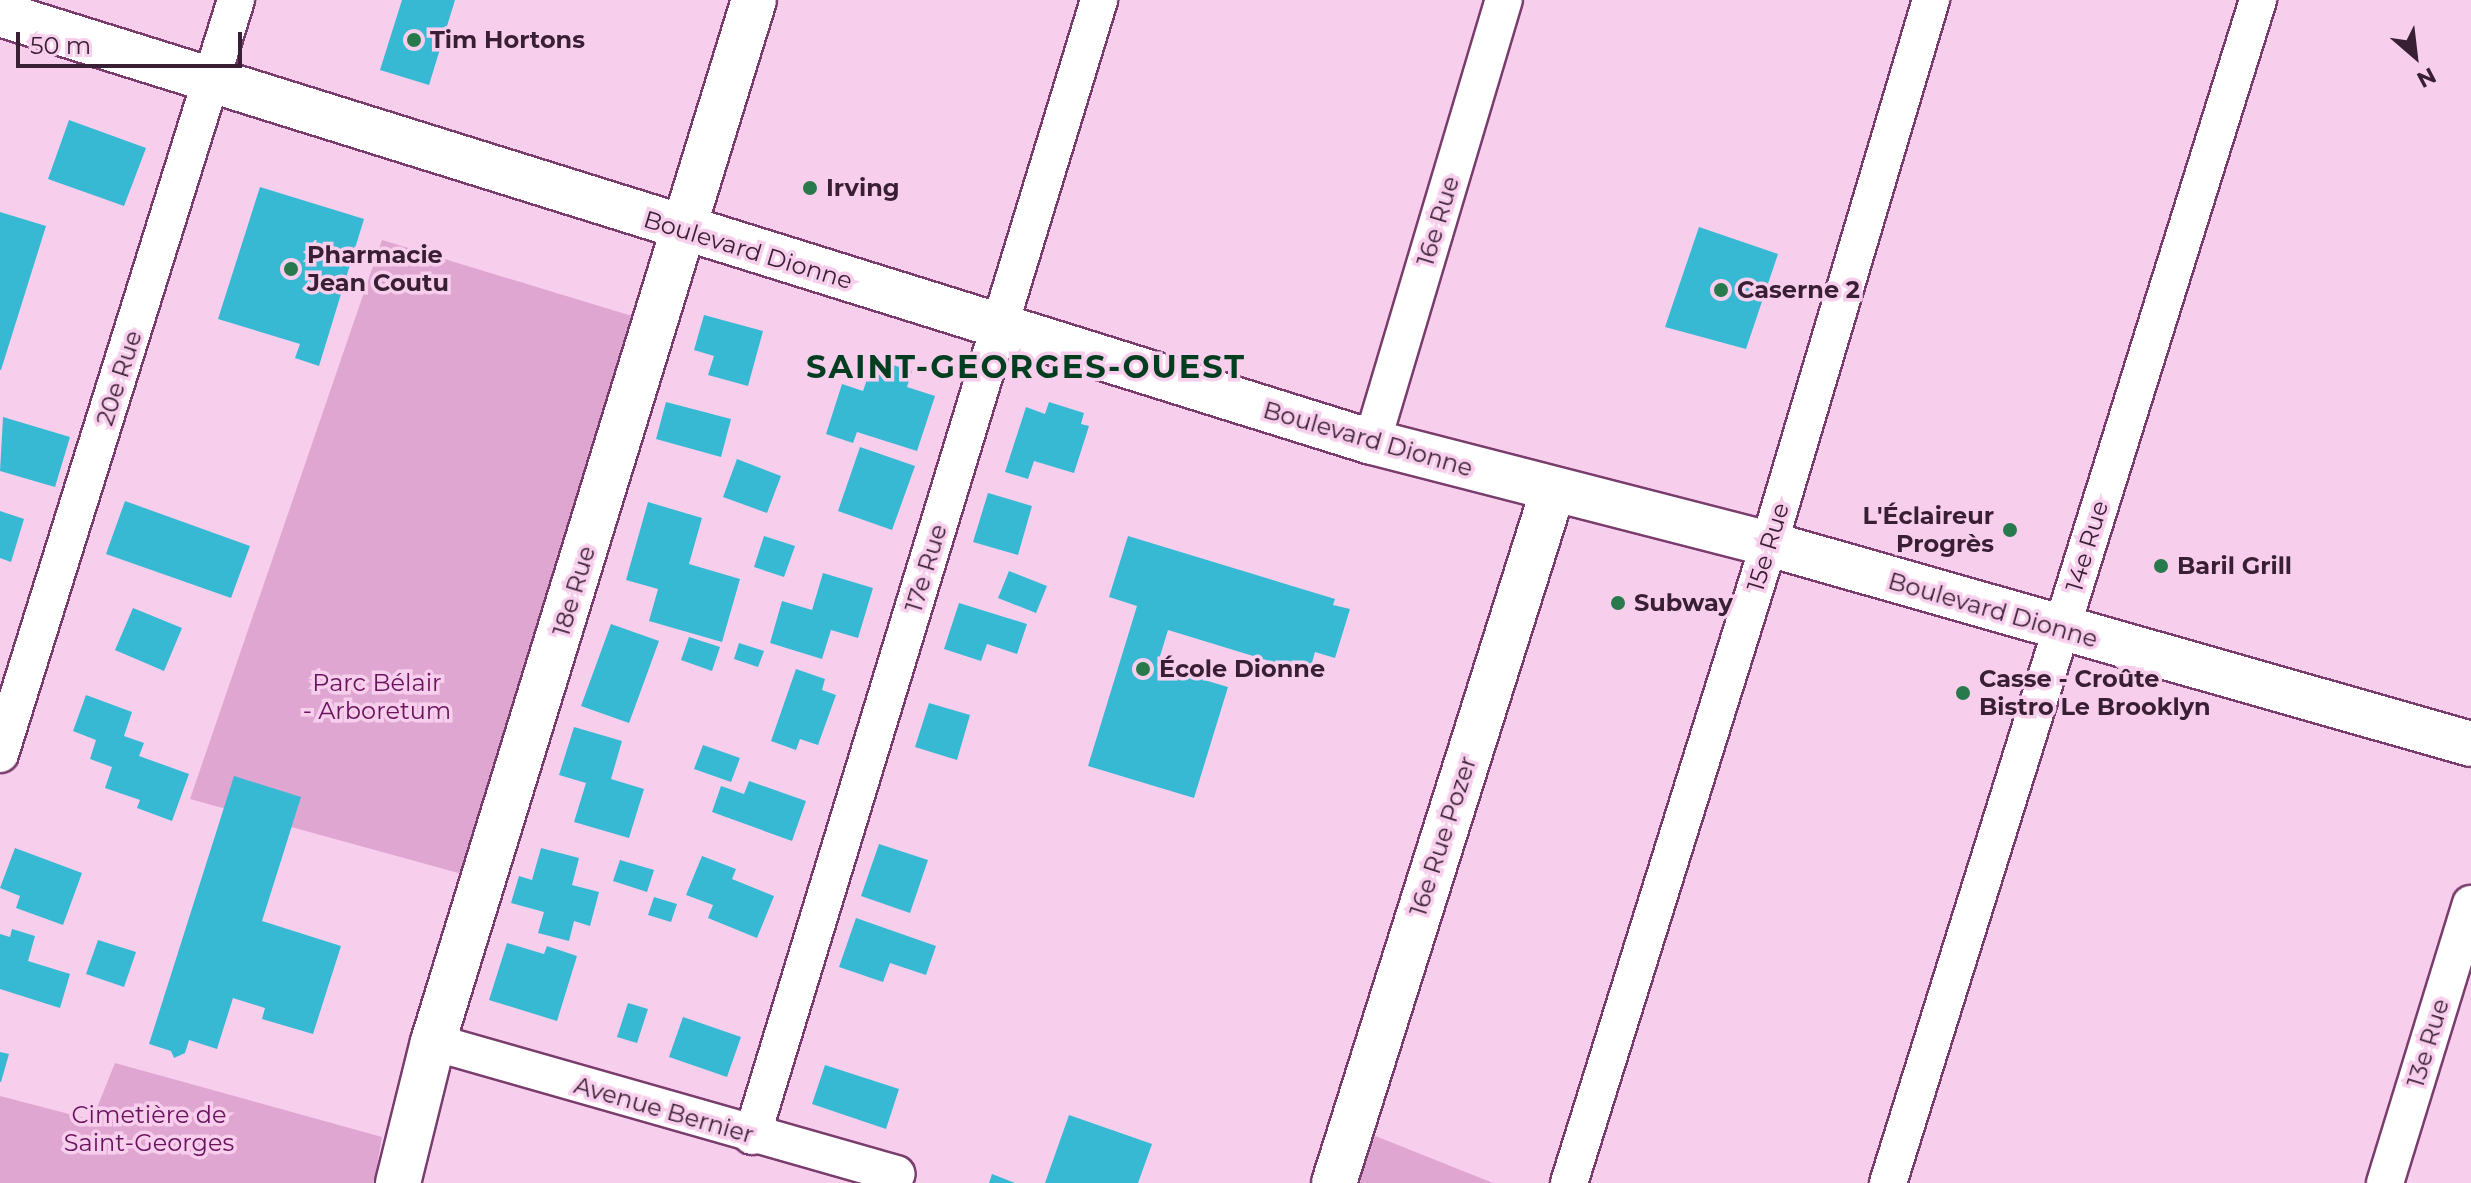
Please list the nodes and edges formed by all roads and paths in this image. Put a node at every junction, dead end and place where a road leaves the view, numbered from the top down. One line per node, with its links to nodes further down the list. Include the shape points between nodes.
1 (236, 0): 8 (street, 20e Rue)
2 (754, 0): 9 (main road, 18e Rue)
3 (1099, 0): 10 (street, 17e Rue)
4 (1504, 0): 11 (street, 16e Rue)
5 (1931, 0): 13 (street, 15e Rue)
6 (2258, 0): 14 (street, 14e Rue)
7 (2, 12): 8 (main road, Boulevard Dionne)
8 (214, 78): 9 (main road, Boulevard Dionne); 16 (street, 20e Rue)
9 (686, 231): 10 (main road, Boulevard Dionne); 18 (main road, 18e Rue)
10 (999, 328): 11 (main road, Boulevard Dionne); 19 (street, 17e Rue)
11 (1372, 442): 12 (main road, Boulevard Dionne)
12 (1553, 490): 13 (main road, Boulevard Dionne); 22 (main road, 16e Rue Pozer)
13 (1769, 544): 14 (main road, Boulevard Dionne); 23 (street, 15e Rue)
14 (2060, 630): 15 (main road, Boulevard Dionne); 24 (street, 14e Rue)
15 (2471, 744)
16 (0, 754)
17 (2471, 904): 25 (street, 13e Rue)
18 (433, 1042): 19 (street, Avenue Bernier); 21 (main road, 18e Rue)
19 (752, 1136): 20 (street, Avenue Bernier)
20 (897, 1174)
21 (398, 1183)
22 (1334, 1183)
23 (1569, 1183)
24 (1888, 1183)
25 (2385, 1183)

